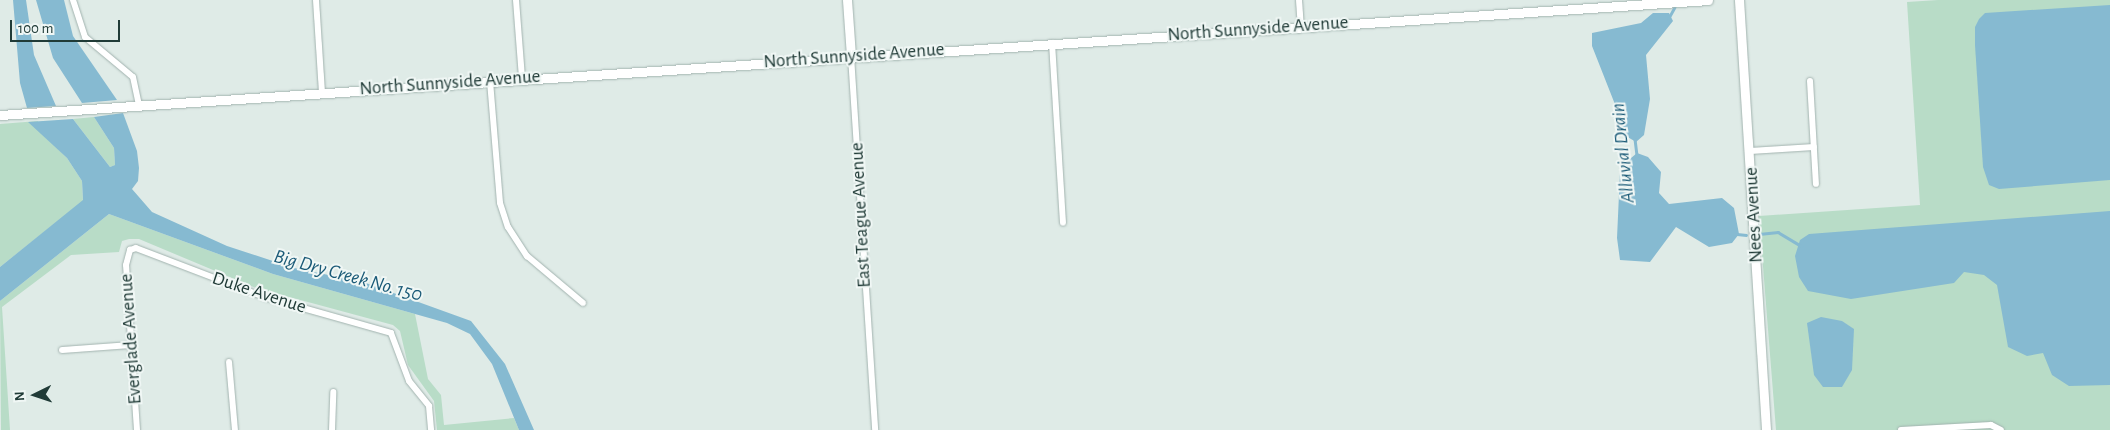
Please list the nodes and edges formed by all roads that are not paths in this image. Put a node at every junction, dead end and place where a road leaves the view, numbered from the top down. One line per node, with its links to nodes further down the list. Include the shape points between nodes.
1 (73, 0): 15 (street, via 85,37 133,77)
2 (316, 0): 14 (street)
3 (516, 0): 11 (street)
4 (847, 0): 10 (main road, East Teague Avenue)
5 (1299, 0): 8 (street)
6 (1708, 0): 8 (main road, North Sunnyside Avenue)
7 (1739, 0): 18 (main road, Nees Avenue)
8 (1301, 26): 9 (main road, North Sunnyside Avenue)
9 (1052, 43): 10 (main road, North Sunnyside Avenue); 20 (street)
10 (851, 56): 11 (main road, North Sunnyside Avenue); 31 (street, East Teague Avenue)
11 (522, 78): 12 (main road, North Sunnyside Avenue)
12 (490, 81): 14 (main road, North Sunnyside Avenue); 22 (street, via 500,202 508,227 527,256)
13 (1810, 81): 17 (street)
14 (322, 92): 15 (main road, North Sunnyside Avenue)
15 (138, 105): 16 (main road, North Sunnyside Avenue)
16 (0, 115)
17 (1814, 146): 18 (street); 19 (street)
18 (1750, 151): 32 (main road, Nees Avenue)
19 (1816, 184)
20 (1063, 223)
21 (130, 250): 23 (street, Everglade Avenue, via 126,264); 30 (street, Duke Avenue, via 143,249 264,297 391,332 409,381 429,406)
22 (583, 303)
23 (131, 345): 24 (street); 27 (street, Everglade Avenue)
24 (62, 350)
25 (230, 362): 28 (street)
26 (334, 392): 29 (street)
27 (137, 430)
28 (235, 430)
29 (332, 430)
30 (431, 430)
31 (875, 430)
32 (1766, 430)
33 (1901, 430): 34 (street, via 1991,425)
34 (2001, 430)

